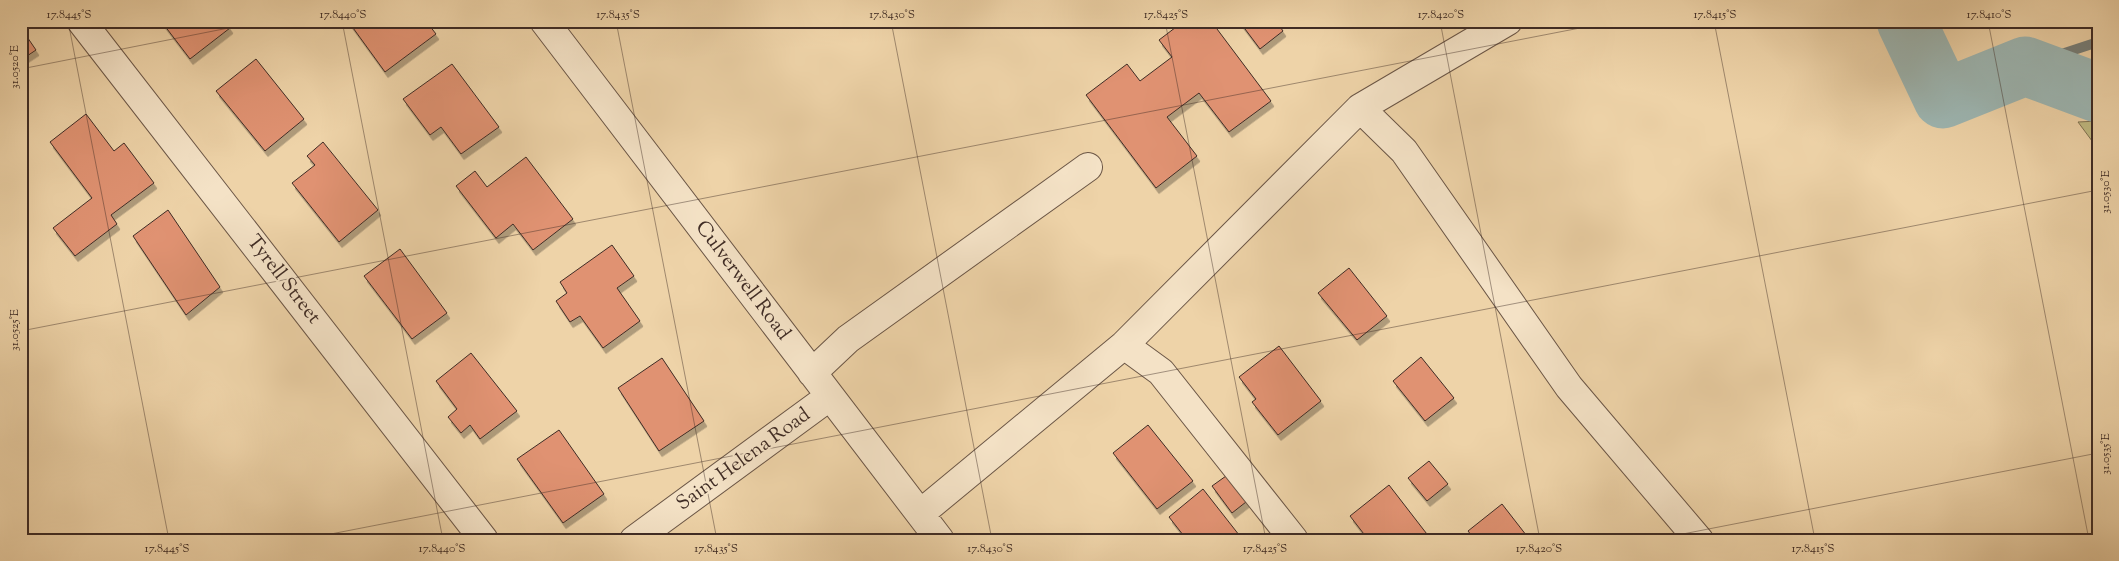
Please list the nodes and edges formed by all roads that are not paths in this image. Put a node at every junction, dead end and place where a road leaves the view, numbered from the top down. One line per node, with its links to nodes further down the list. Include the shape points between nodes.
1 (81, 21): 10 (street, Tyrell Street)
2 (544, 21): 7 (street, Culverwell Road)
3 (1508, 21): 4 (street)
4 (1360, 108): 6 (street); 14 (street, via 1404,151 1569,387)
5 (1088, 167): 7 (street, via 848,339)
6 (1124, 345): 9 (street); 13 (street, via 1161,372)
7 (812, 373): 8 (street, Culverwell Road)
8 (830, 397): 9 (street, Culverwell Road); 11 (street, Saint Helena Road)
9 (921, 513): 12 (street, Culverwell Road)
10 (484, 540)
11 (634, 540)
12 (940, 540)
13 (1294, 540)
14 (1699, 540)

